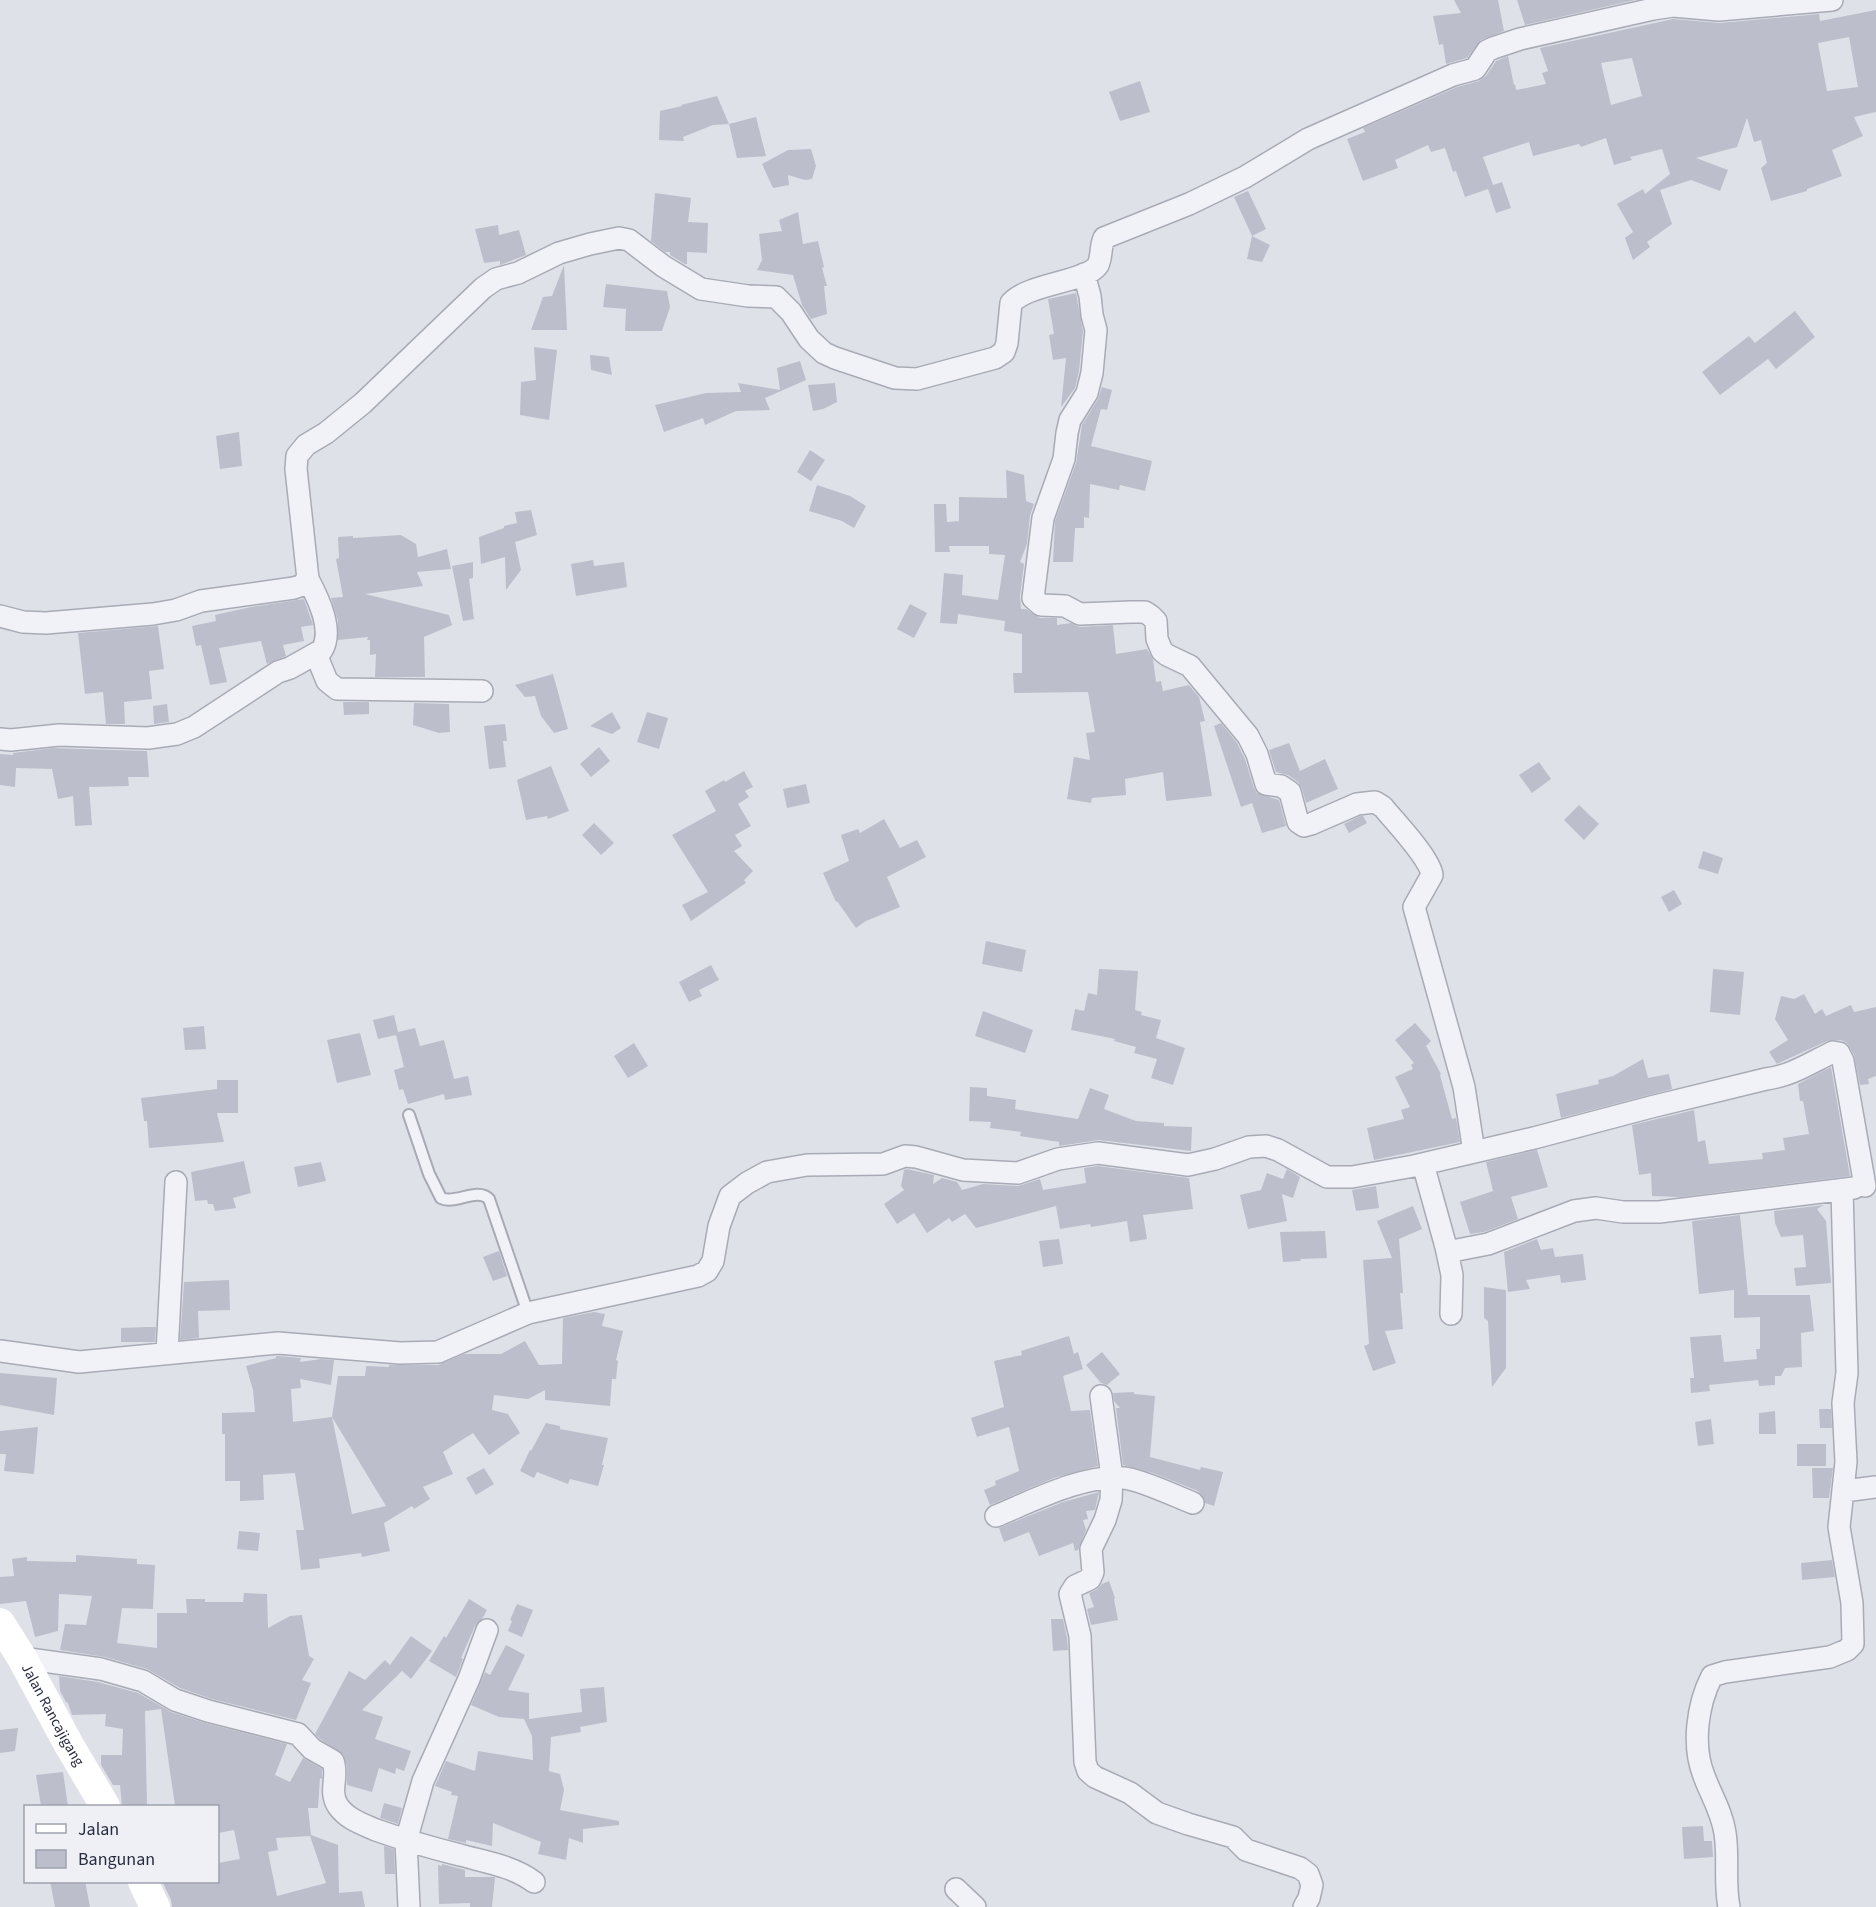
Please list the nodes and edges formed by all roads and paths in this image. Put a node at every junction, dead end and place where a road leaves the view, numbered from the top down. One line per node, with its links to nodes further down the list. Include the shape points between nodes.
1 (1832, 0): 2 (street, via 1719,10 1673,6 1493,48 1475,69 1308,139 1245,177 1104,238 1098,265)
2 (1084, 274): 3 (street, via 1042,286 1015,299 1011,303 1004,352 995,358 910,380 824,353 776,297 701,289 629,240 590,243 559,253 483,288 391,378 297,456); 9 (street, via 1096,330 1092,373 1087,393 1071,420 1065,459 1042,518 1034,598 1041,605 1065,606 1080,614 1145,612 1156,621 1162,651 1190,666 1248,736 1266,784 1290,792 1298,822 1304,826 1357,804 1375,802 1425,858 1432,875 1414,907 1464,1087)
3 (308, 579): 4 (street, via 294,588 201,601 153,614 46,623); 5 (street, via 319,600 326,632 325,646)
4 (0, 616)
5 (316, 654): 6 (street, via 327,681 336,688); 7 (street, via 278,672 177,734 148,738 59,735)
6 (482, 691)
7 (0, 739)
8 (409, 1115): 15 (lane, via 441,1198 481,1194 489,1199)
9 (1474, 1152): 10 (street); 12 (street, via 1781,1077 1833,1052 1839,1053 1843,1061)
10 (1423, 1164): 14 (street); 15 (street, via 1352,1177 1328,1177 1266,1146 1249,1147 1188,1165 1098,1153 1058,1159 1018,1173 963,1170 905,1156 883,1164 807,1165 767,1172 730,1196 719,1226 713,1261 698,1276)
11 (176, 1182): 18 (street)
12 (1871, 1186): 13 (street)
13 (1842, 1190): 14 (street, via 1659,1212 1596,1208 1574,1211 1488,1244); 22 (street, via 1847,1373 1843,1403)
14 (1447, 1252): 16 (street, via 1452,1275)
15 (528, 1312): 18 (street, via 438,1352 278,1344)
16 (1451, 1314)
17 (0, 1351): 18 (street, via 79,1362)
18 (167, 1353)
19 (1101, 1396): 20 (street)
20 (1112, 1477): 23 (street, via 1127,1478); 24 (street, via 1072,1486); 36 (street, via 1111,1500 1091,1549 1093,1572 1070,1594 1080,1636 1088,1771 1130,1793 1156,1813 1233,1837 1246,1850 1300,1868 1308,1874 1312,1885)
21 (1876, 1487): 22 (street)
22 (1844, 1491): 37 (street, via 1839,1527 1852,1603 1853,1644 1830,1657 1712,1676 1702,1699 1698,1755 1725,1833)
23 (1193, 1503)
24 (996, 1516)
25 (2, 1628): 27 (main road, Jalan Rancajigang)
26 (487, 1630): 29 (street, via 423,1781)
27 (22, 1658): 28 (main road, Jalan Rancajigang); 29 (street, via 111,1672 143,1681 175,1700 208,1712 298,1734 312,1749 333,1761 333,1794 338,1806 354,1821)
28 (104, 1805)
29 (406, 1841): 30 (street, via 502,1866); 34 (street)
30 (534, 1882)
31 (144, 1883): 33 (main road)
32 (956, 1889): 35 (street)
33 (155, 1907)
34 (409, 1907)
35 (975, 1907)
36 (1304, 1907)
37 (1730, 1907)

